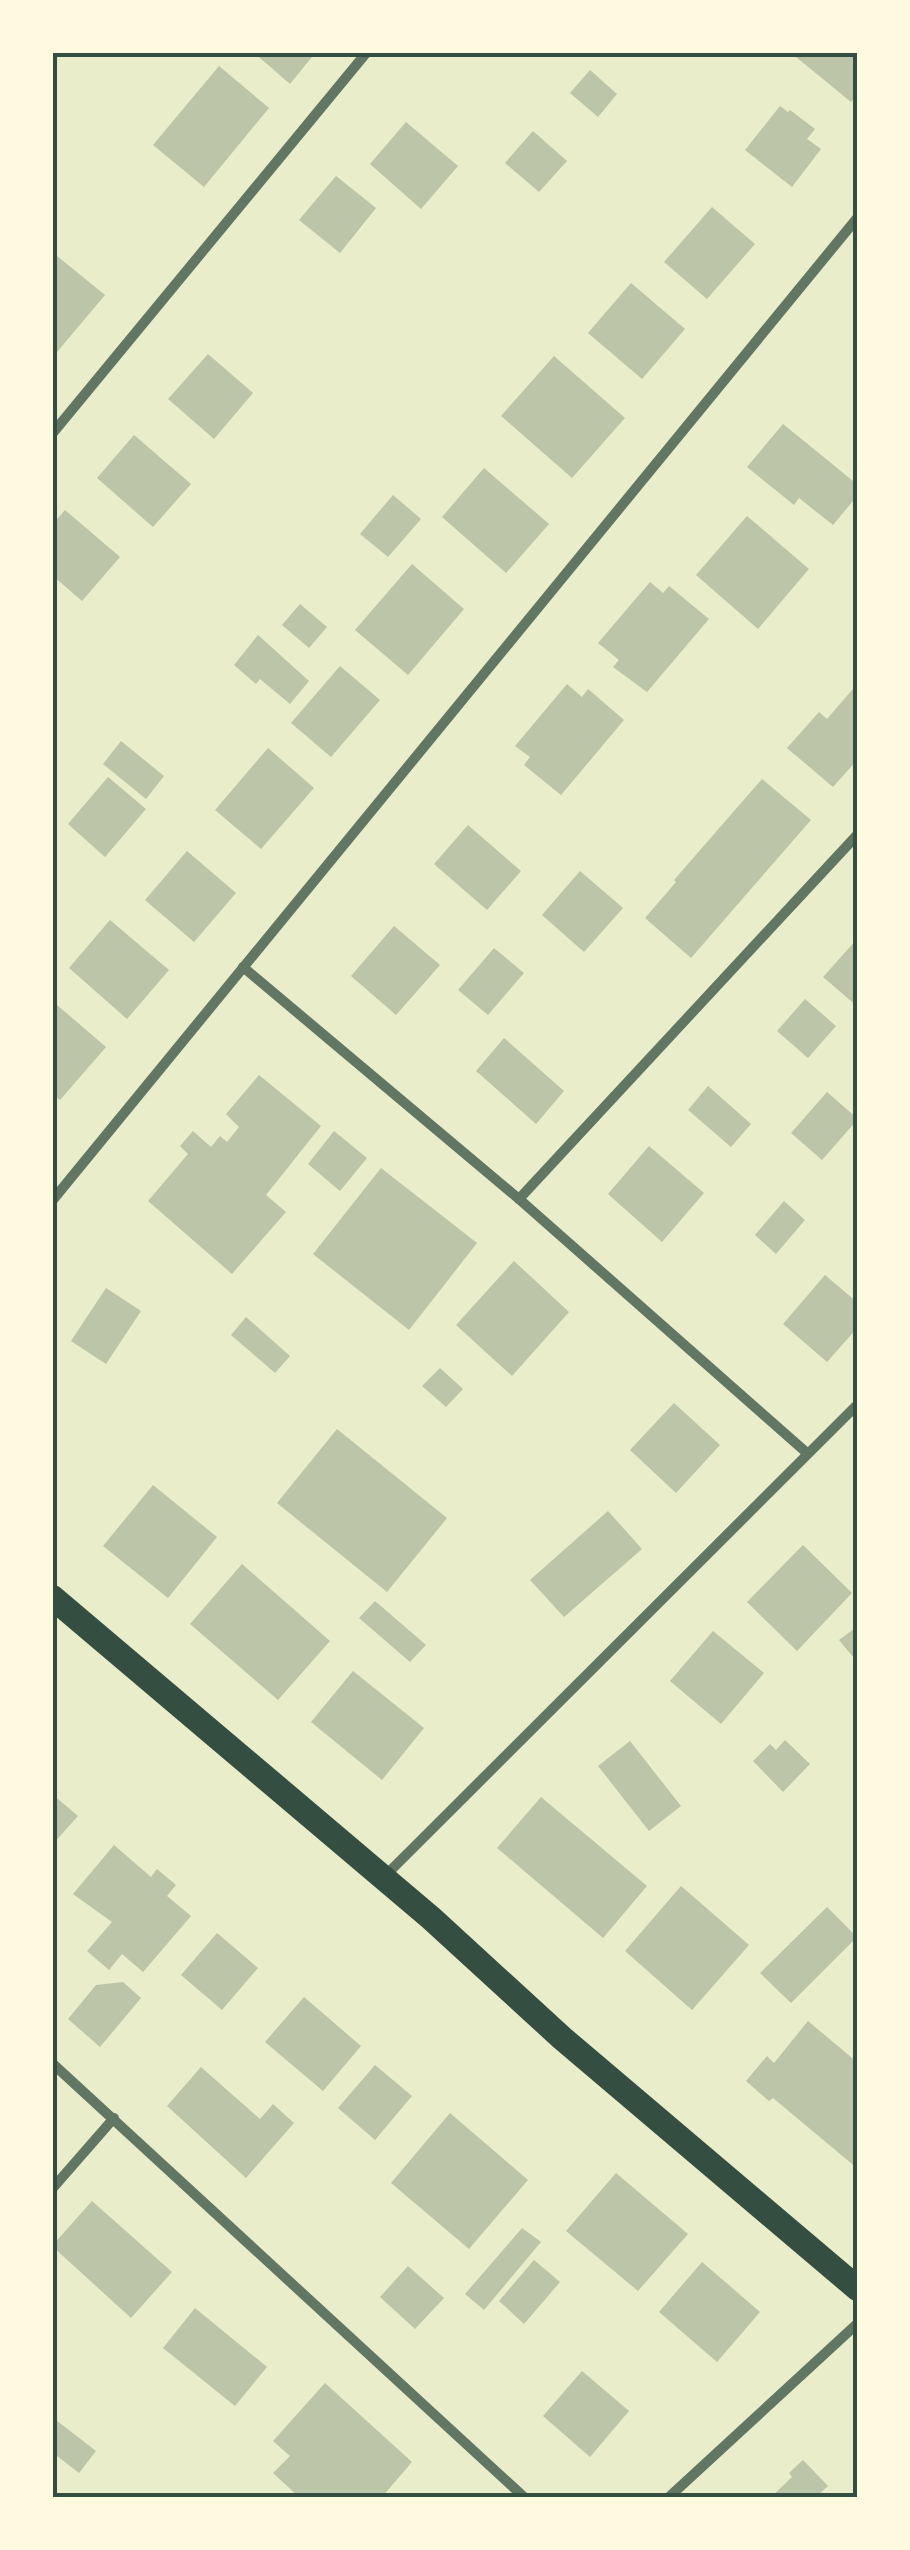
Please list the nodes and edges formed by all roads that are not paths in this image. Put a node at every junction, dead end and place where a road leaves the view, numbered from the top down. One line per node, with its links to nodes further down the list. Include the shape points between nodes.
1 (366, 52): 3 (street)
2 (858, 217): 5 (street)
3 (52, 434)
4 (858, 834): 8 (street)
5 (243, 967): 7 (street); 8 (street)
6 (52, 1178): 7 (street)
7 (63, 1187): 9 (street)
8 (519, 1199): 11 (street)
9 (52, 1200)
10 (858, 1404): 11 (street)
11 (807, 1452): 13 (street)
12 (52, 1597): 13 (main road)
13 (382, 1878): 17 (main road)
14 (52, 2063): 15 (street)
15 (114, 2118): 16 (street); 19 (street)
16 (52, 2190)
17 (858, 2288)
18 (858, 2323): 20 (street)
19 (525, 2498)
20 (668, 2498)

